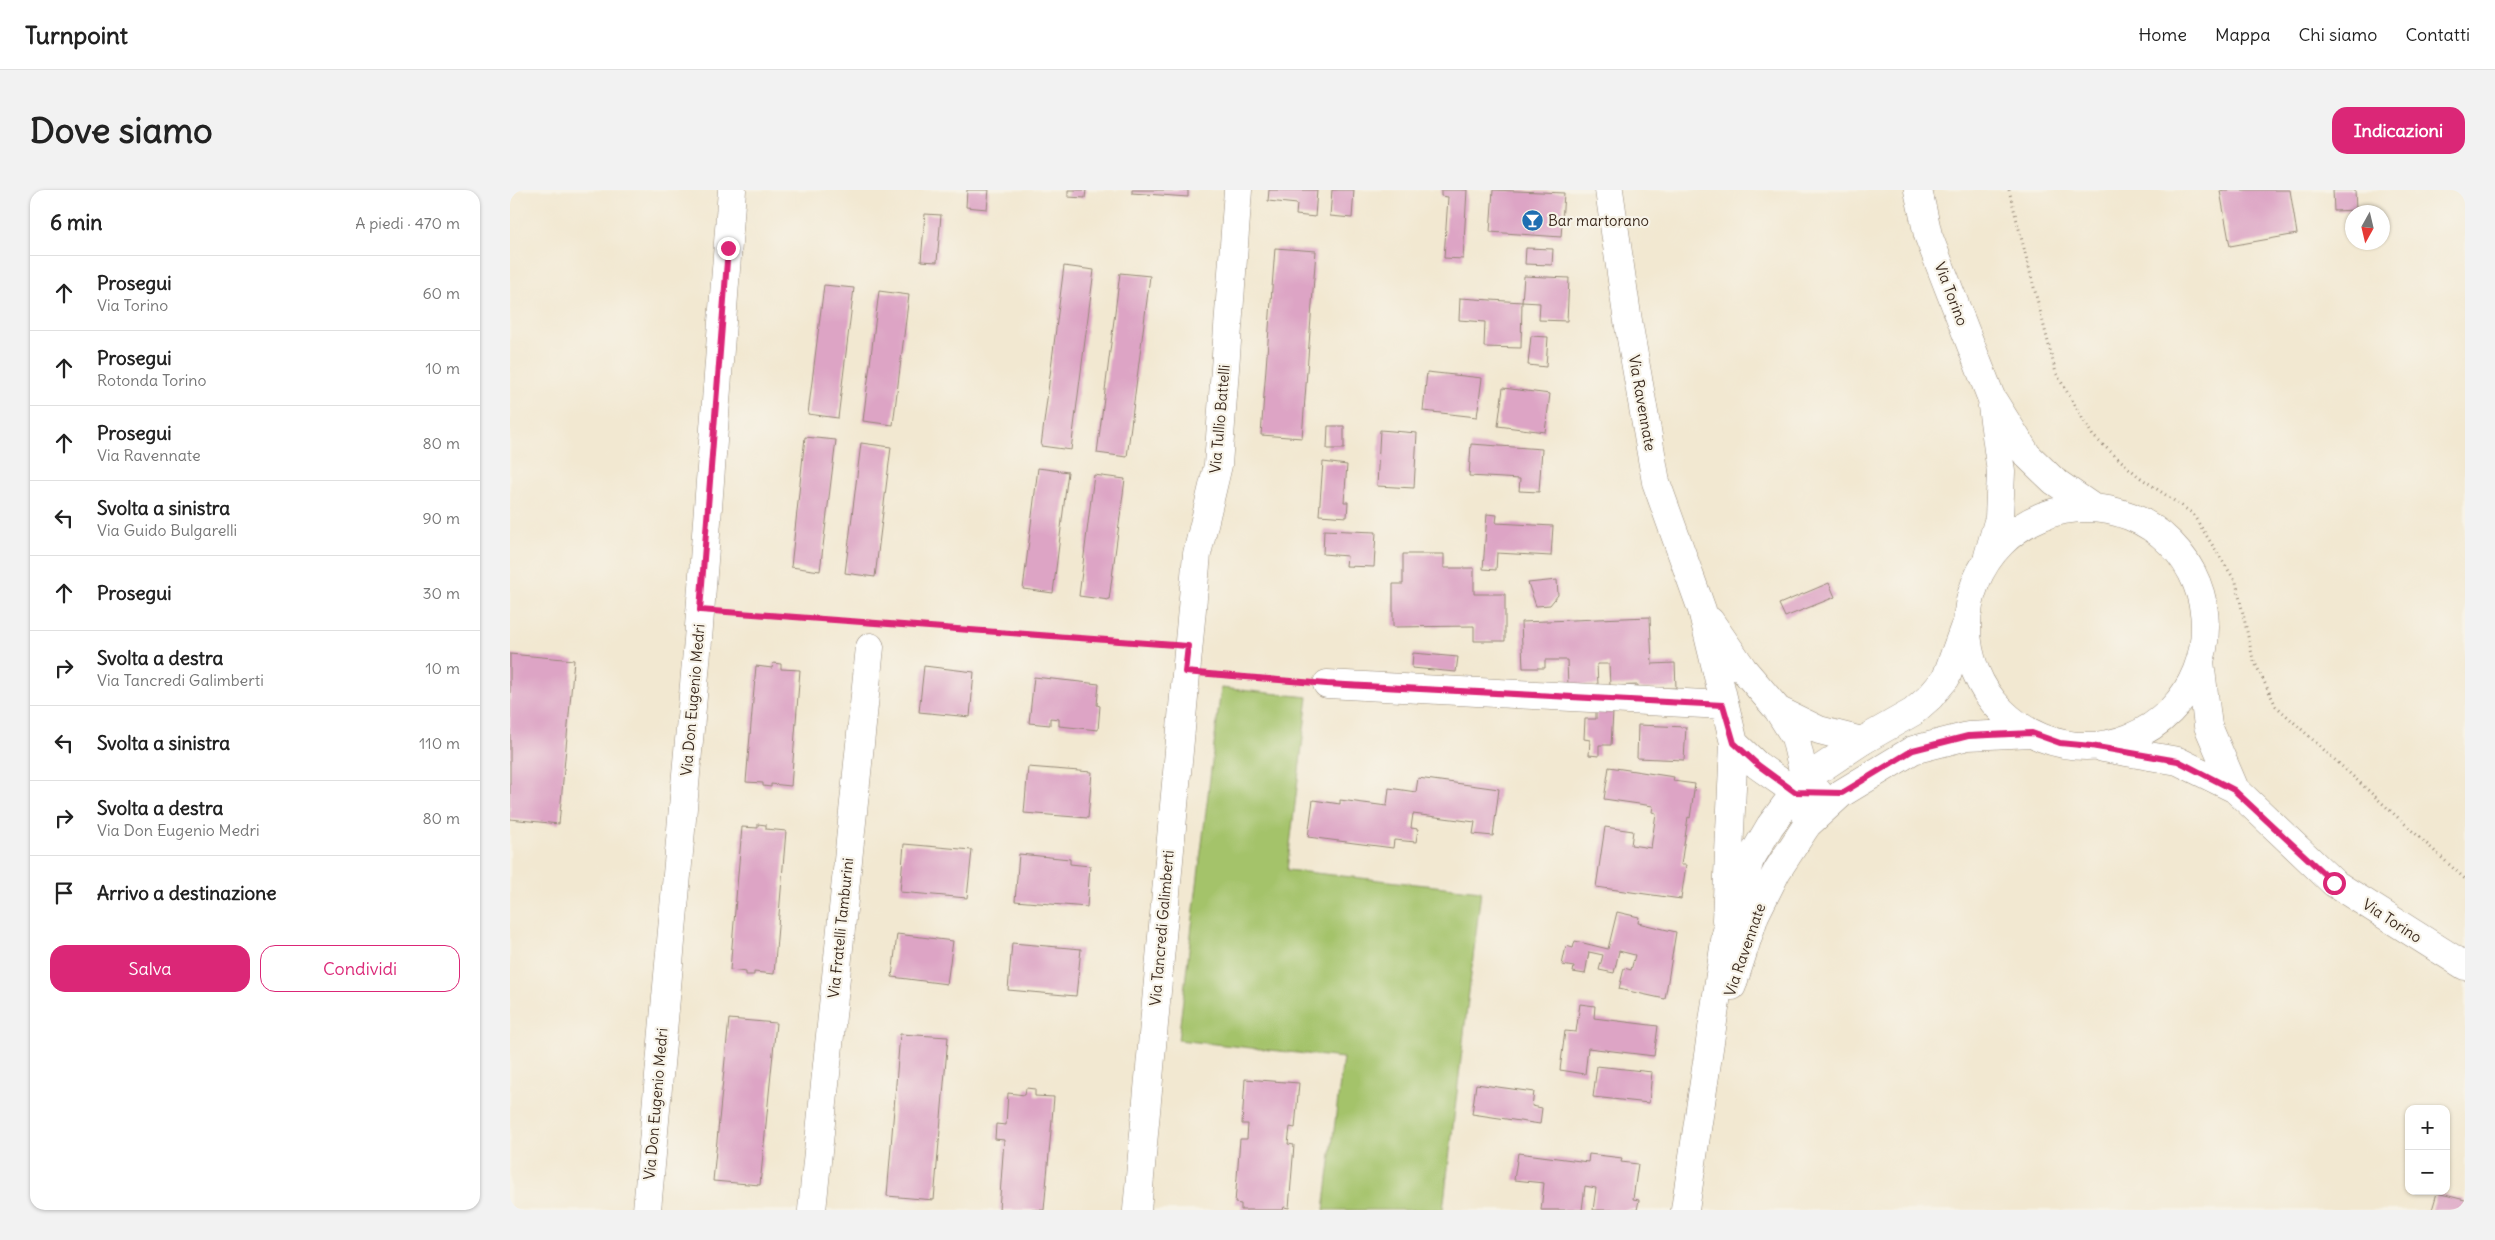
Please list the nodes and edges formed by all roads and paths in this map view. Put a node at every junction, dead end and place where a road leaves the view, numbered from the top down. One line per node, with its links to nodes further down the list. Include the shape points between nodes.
1 (732, 190): 9 (street, Via Don Eugenio Medri)
2 (1238, 190): 14 (street, Via Tullio Battelli, via 1218,465 1197,554)
3 (1609, 190): 10 (street, Via Ravennate, via 1656,482)
4 (1918, 190): 6 (street, Via Torino, via 1928,235)
5 (2009, 190): 27 (path, via 2056,372 2093,436 2138,476 2192,513 2236,582 2253,659 2276,706)
6 (1991, 397): 7 (street, Via Torino, via 2027,455 2054,481); 8 (street, Via Torino, via 2000,481 1999,518)
7 (2092, 507): 8 (street, via 2051,512 2014,531); 15 (street, via 2123,513 2151,526 2175,546 2193,572 2203,601 2206,632)
8 (1986, 561): 11 (street, via 1972,589)
9 (700, 610): 12 (path); 31 (street, Via Don Eugenio Medri)
10 (1702, 610): 17 (street, Via Ravennate); 18 (street, Via Ravennate, via 1743,669)
11 (1966, 620): 19 (street, via 1969,654 1982,686 2003,712); 20 (street, Via Ravennate, via 1946,678 1930,697 1913,712)
12 (860, 622)
13 (875, 635): 14 (path); 32 (street, Via Fratelli Tamburini)
14 (1186, 659): 16 (path); 33 (street, Via Tancredi Galimberti)
15 (2200, 662): 22 (street, via 2184,696 2159,721 2127,739); 24 (street, Via Torino, via 2208,726)
16 (1327, 684): 17 (street)
17 (1723, 705): 21 (street, Via Ravennate)
18 (1778, 710): 20 (street, Via Ravennate, via 1819,730); 23 (street, Via Ravennate, via 1795,737)
19 (2032, 733): 22 (street, via 2060,743); 25 (street, Via Ravennate, via 1968,736 1913,750)
20 (1862, 741): 23 (street, Via Ravennate)
21 (1734, 743): 23 (street, via 1758,765); 28 (street, Via Ravennate)
22 (2091, 746): 24 (street, Via Torino, via 2178,761)
23 (1802, 787): 25 (street); 26 (street, Via Ravennate); 28 (street, Via Ravennate, via 1770,826 1750,860)
24 (2234, 790): 29 (street, Via Torino, via 2334,883)
25 (1842, 793): 26 (street, Via Ravennate)
26 (1807, 825): 30 (street, Via Ravennate, via 1777,871 1755,915)
27 (2465, 879)
28 (1726, 934): 30 (street, Via Ravennate)
29 (2465, 966)
30 (1710, 1054): 34 (street, Via Ravennate)
31 (647, 1210)
32 (812, 1210)
33 (1137, 1210)
34 (1685, 1210)

